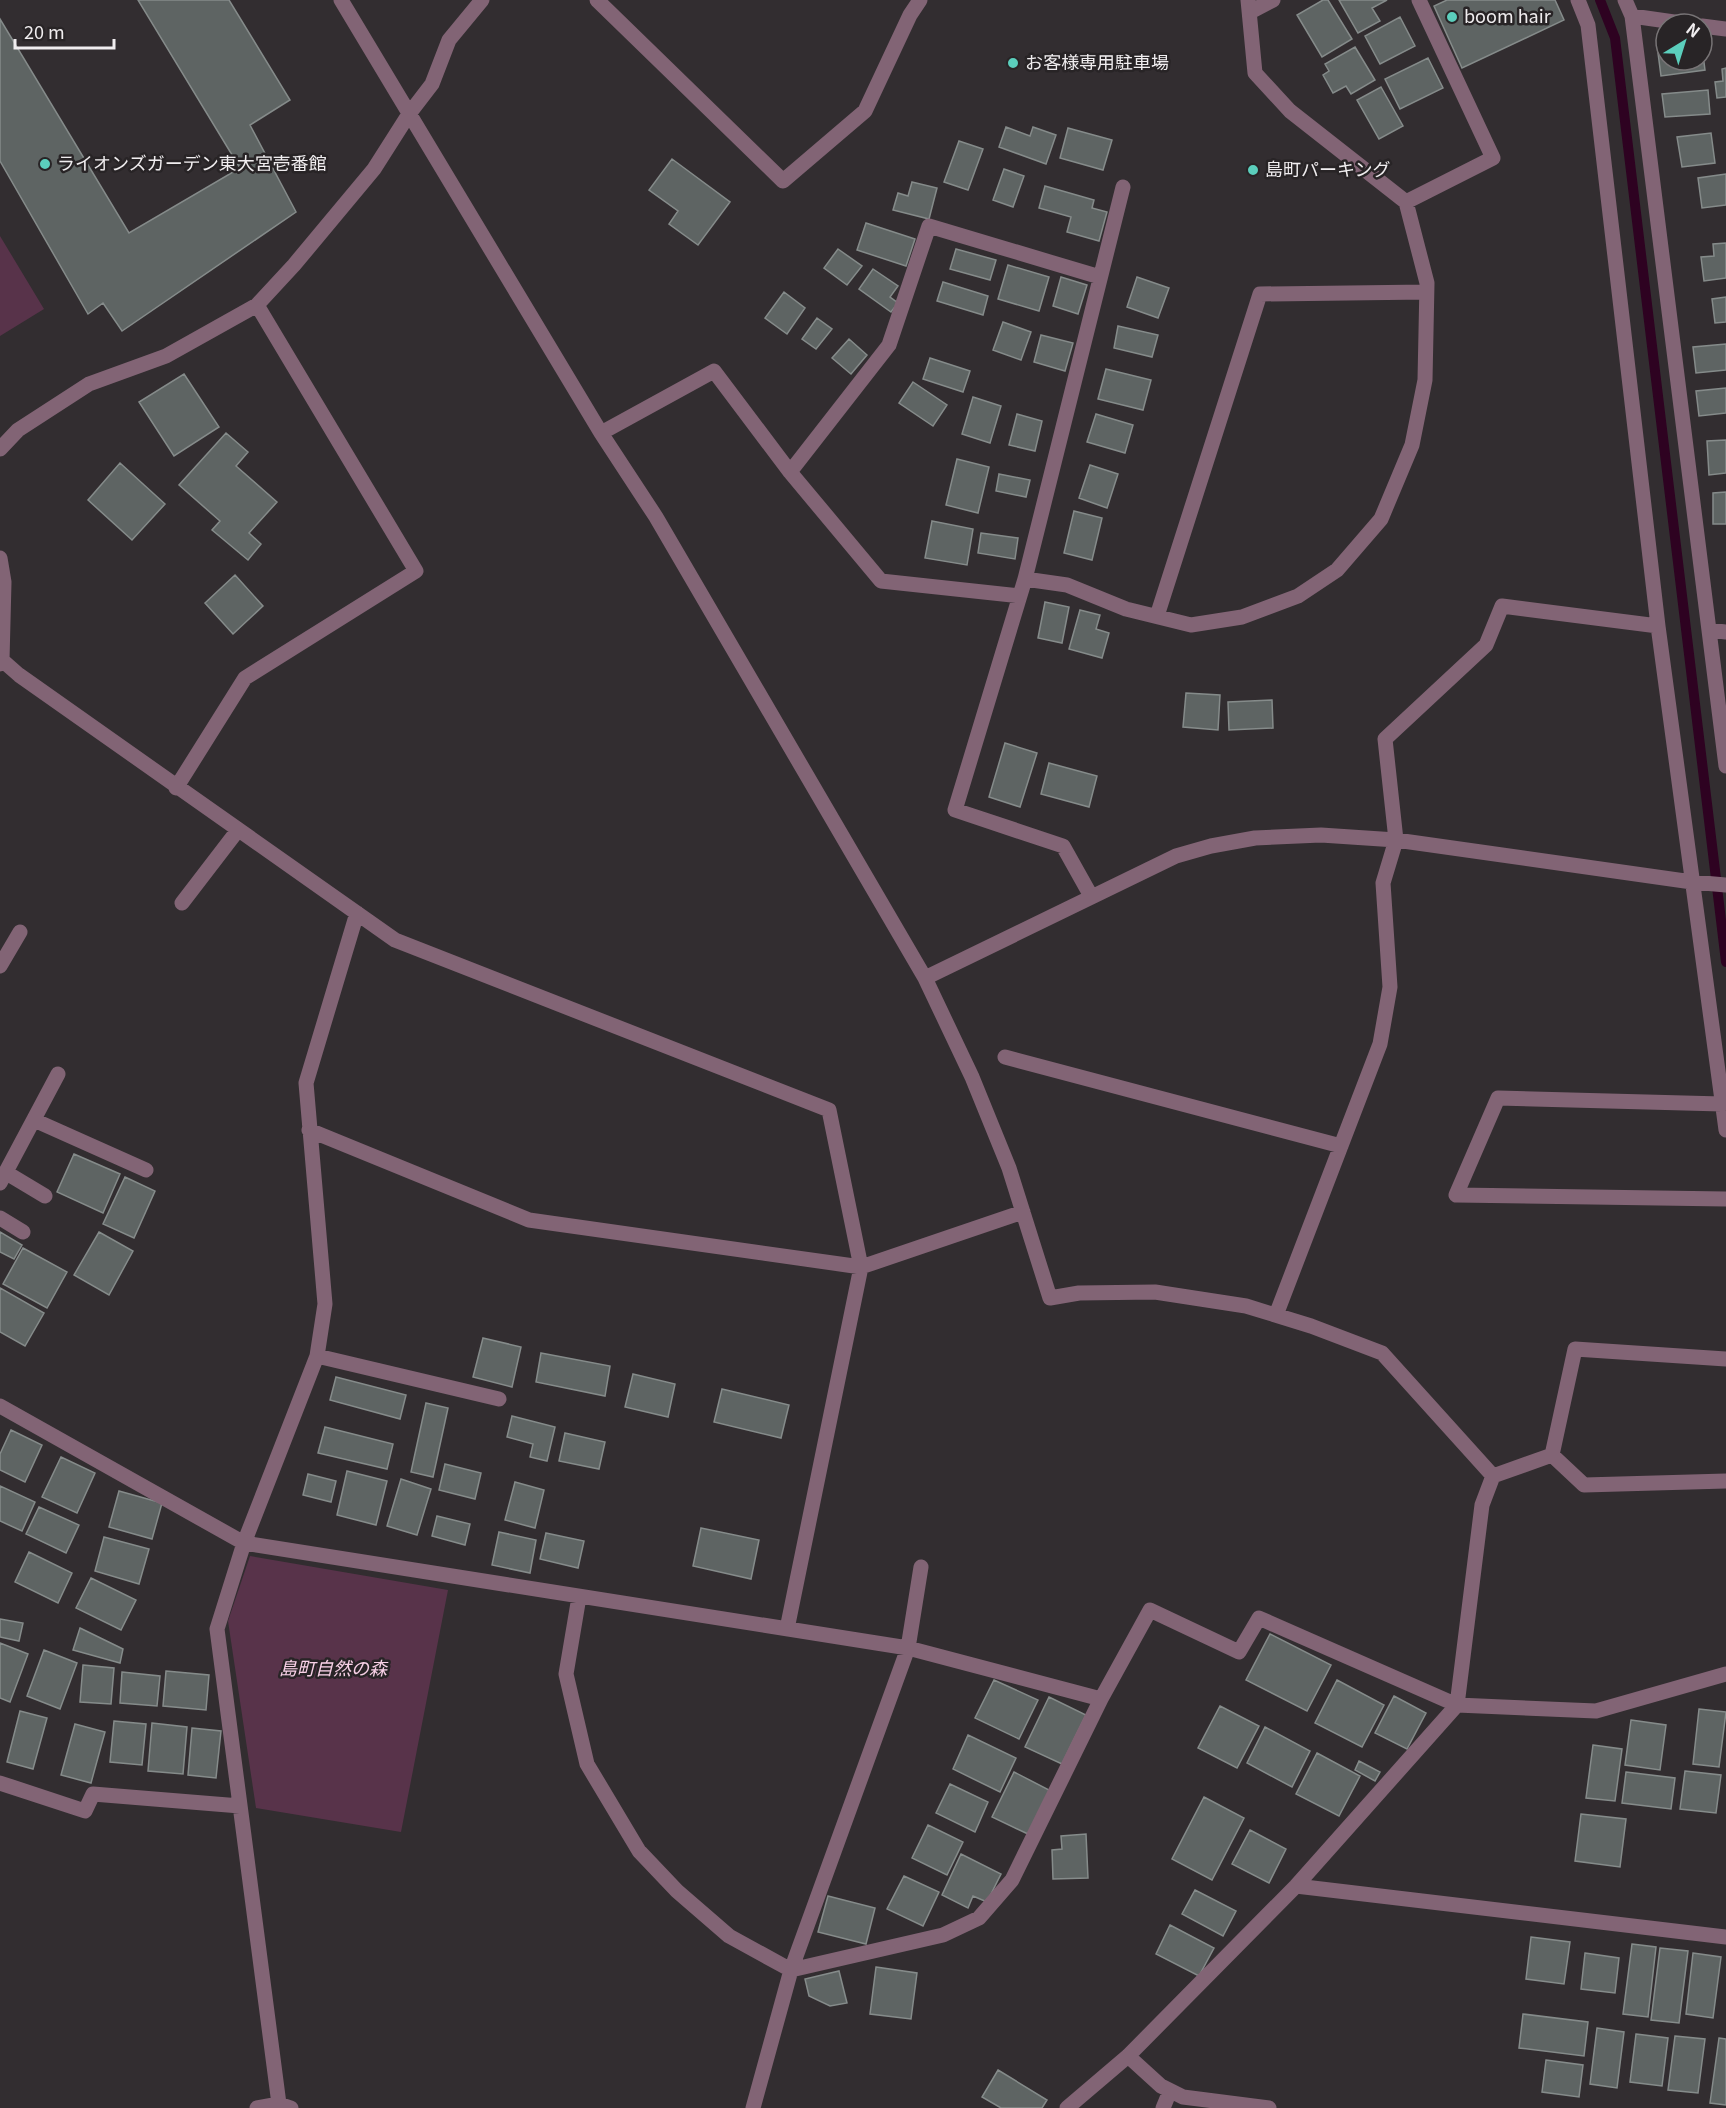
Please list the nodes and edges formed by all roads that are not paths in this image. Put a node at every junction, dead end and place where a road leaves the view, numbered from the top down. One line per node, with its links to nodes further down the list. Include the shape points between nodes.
1 (341, 0): 12 (street)
2 (482, 0): 12 (street, via 449,40 432,84)
3 (597, 0): 4 (street, via 783,181 865,111)
4 (920, 0)
5 (1273, 0): 9 (street)
6 (1419, 0): 14 (street, via 1493,158)
7 (1578, 0): 25 (street, via 1588,24)
8 (1625, 0): 10 (street)
9 (1249, 6): 14 (street, via 1255,73 1290,111)
10 (1632, 16): 11 (street); 26 (street)
11 (1654, 19)
12 (409, 114): 17 (street, via 374,169); 18 (street)
13 (1123, 187): 15 (street)
14 (1406, 202): 16 (street)
15 (1100, 277): 20 (street, via 929,226 889,345); 22 (street)
16 (1426, 292): 24 (street, via 1425,380 1412,445 1381,519 1337,570 1298,596 1242,616 1191,625); 24 (street, via 1260,294)
17 (256, 305): 19 (street, via 166,356 89,384 18,430); 30 (street, via 416,571 245,678)
18 (601, 433): 20 (street, via 714,370); 40 (street, via 662,527)
19 (0, 449)
20 (790, 472): 23 (street, via 881,581)
21 (0, 558): 28 (street, via 4,582)
22 (1025, 579): 23 (street); 24 (street, via 1066,585 1125,609)
23 (1020, 596): 35 (street, via 955,810 1063,846)
24 (1157, 616)
25 (1658, 626): 32 (street, via 1502,606 1486,645 1384,739); 33 (street)
26 (1710, 630): 27 (street); 29 (street)
27 (1726, 632)
28 (1, 662): 30 (street)
29 (1726, 766)
30 (176, 788): 31 (street)
31 (238, 830): 36 (street); 37 (street)
32 (1396, 840): 33 (street); 35 (street, via 1321,835 1255,838 1211,846 1176,856); 47 (street, via 1383,883 1390,987 1380,1044)
33 (1692, 882): 34 (street); 43 (street)
34 (1726, 885)
35 (1091, 896): 40 (street)
36 (182, 903)
37 (357, 913): 45 (street, via 306,1083); 55 (street, via 395,940 829,1110)
38 (20, 932): 39 (street)
39 (0, 966)
40 (925, 978): 52 (street, via 972,1077)
41 (1005, 1057): 47 (street)
42 (58, 1074): 44 (street)
43 (1722, 1104): 46 (street); 51 (street, via 1498,1098 1456,1195)
44 (34, 1120): 48 (street); 49 (street)
45 (309, 1130): 55 (street, via 529,1220); 57 (street, via 325,1304)
46 (1726, 1130)
47 (1341, 1146): 56 (street)
48 (146, 1170)
49 (3, 1177): 50 (street)
50 (45, 1196)
51 (1726, 1200)
52 (1023, 1212): 55 (street); 56 (street, via 1050,1298 1079,1293 1155,1292 1246,1306)
53 (0, 1218): 54 (street)
54 (23, 1232)
55 (861, 1267): 67 (street)
56 (1276, 1315): 62 (street, via 1382,1353)
57 (317, 1356): 59 (street); 64 (street)
58 (1726, 1359): 61 (street, via 1575,1349)
59 (499, 1399)
60 (0, 1406): 64 (street)
61 (1552, 1455): 62 (street); 63 (street, via 1584,1485)
62 (1493, 1476): 71 (street, via 1482,1505)
63 (1726, 1480)
64 (244, 1543): 66 (street); 73 (street, via 217,1629)
65 (921, 1567): 68 (street)
66 (579, 1597): 67 (street); 76 (street, via 566,1674 587,1764 639,1851 677,1891 729,1936)
67 (787, 1629): 68 (street)
68 (908, 1648): 70 (street); 76 (street)
69 (1726, 1674): 71 (street, via 1596,1711)
70 (1101, 1699): 71 (street, via 1150,1610 1239,1652 1259,1618); 76 (street, via 1012,1880 979,1918 943,1935)
71 (1457, 1705): 74 (street)
72 (0, 1784): 73 (street, via 85,1811 93,1794)
73 (240, 1806): 79 (street)
74 (1296, 1886): 75 (street); 77 (street)
75 (1726, 1937)
76 (791, 1970): 81 (street)
77 (1128, 2056): 78 (street); 82 (street)
78 (1170, 2091): 83 (street); 84 (street, via 1183,2097)
79 (285, 2106): 80 (street)
80 (257, 2108)
81 (753, 2108)
82 (1067, 2108)
83 (1163, 2108)
84 (1269, 2108)

